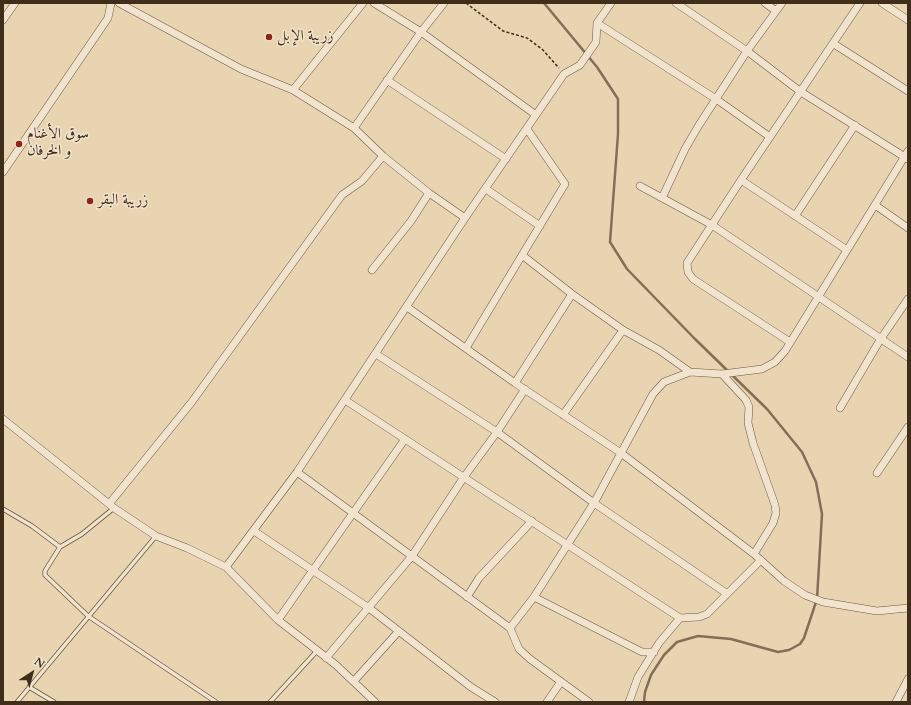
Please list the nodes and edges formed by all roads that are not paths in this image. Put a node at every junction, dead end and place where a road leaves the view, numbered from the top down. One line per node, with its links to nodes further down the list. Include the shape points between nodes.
1 (15, 3): 14 (street)
2 (112, 3): 33 (street, via 108,18)
3 (119, 3): 21 (street, via 241,68)
4 (363, 3): 21 (street)
5 (374, 3): 17 (street)
6 (444, 3): 17 (street)
7 (611, 3): 16 (street)
8 (676, 3): 19 (street)
9 (765, 3): 13 (street)
10 (782, 3): 13 (street)
11 (860, 3): 18 (street)
12 (882, 3): 15 (street)
13 (776, 11): 19 (street)
14 (3, 20)
15 (908, 20)
16 (597, 23): 24 (street); 25 (street, via 596,42 580,64 564,74)
17 (421, 32): 20 (street); 25 (street)
18 (834, 44): 22 (street); 23 (street)
19 (747, 51): 23 (street); 24 (street)
20 (387, 80): 27 (street); 32 (street)
21 (293, 90): 27 (street)
22 (908, 91)
23 (801, 92): 26 (street); 29 (street)
24 (716, 99): 29 (street); 38 (street, via 685,149)
25 (536, 115): 28 (street)
26 (855, 125): 31 (street); 40 (street)
27 (354, 128): 30 (street)
28 (527, 129): 32 (street); 43 (street, via 565,184)
29 (770, 137): 34 (street)
30 (383, 156): 37 (street); 74 (street, via 362,181 342,195 191,404)
31 (907, 156): 39 (street)
32 (506, 159): 36 (street)
33 (4, 168)
34 (741, 180): 40 (street); 42 (street)
35 (640, 186): 38 (street)
36 (486, 190): 41 (street); 43 (street)
37 (429, 193): 41 (street); 47 (street, via 411,221)
38 (662, 198): 42 (street)
39 (874, 205): 44 (street); 45 (street)
40 (795, 216): 45 (street)
41 (465, 218): 51 (street)
42 (712, 225): 49 (street); 54 (street, via 688,263 688,272 693,279)
43 (540, 226): 46 (street)
44 (908, 228)
45 (847, 250): 49 (street)
46 (522, 255): 48 (street); 55 (street)
47 (372, 270)
48 (572, 294): 52 (street); 60 (street)
49 (818, 297): 53 (street); 54 (street)
50 (908, 299): 53 (street)
51 (407, 307): 55 (street); 56 (street)
52 (624, 330): 58 (street); 64 (street)
53 (880, 340): 57 (street); 63 (street)
54 (790, 342): 59 (street, via 775,362 762,369)
55 (466, 348): 60 (street)
56 (376, 354): 62 (street); 67 (street)
57 (908, 357)
58 (690, 372): 59 (street); 69 (street, via 664,382 653,394)
59 (722, 374): 82 (street, via 746,400 749,407 748,423 753,443 775,505 773,523)
60 (515, 383): 61 (street)
61 (524, 389): 64 (street); 67 (street)
62 (345, 400): 68 (street); 70 (street)
63 (840, 408)
64 (563, 415): 69 (street)
65 (3, 419): 74 (street)
66 (908, 427): 71 (street)
67 (497, 432): 72 (street); 73 (street)
68 (405, 439): 72 (street); 76 (street)
69 (621, 453): 73 (street); 82 (street)
70 (297, 472): 76 (street); 78 (street)
71 (877, 473)
72 (464, 477): 77 (street); 83 (street)
73 (594, 503): 80 (street); 87 (street)
74 (111, 506): 79 (street); 81 (lane, via 82,534)
75 (3, 509): 81 (lane)
76 (354, 513): 83 (street); 86 (street)
77 (532, 521): 80 (street); 88 (street, via 478,578)
78 (254, 531): 85 (street); 86 (street)
79 (156, 536): 85 (street); 92 (lane)
80 (568, 545): 89 (street); 93 (street)
81 (60, 547): 92 (lane, via 45,575)
82 (754, 554): 84 (street)
83 (412, 556): 88 (street); 90 (street)
84 (761, 560): 87 (street); 91 (street, via 784,582 823,602 877,611)
85 (226, 567): 94 (street)
86 (314, 570): 90 (street); 94 (street)
87 (726, 593): 93 (street, via 707,614)
88 (467, 597): 95 (street)
89 (534, 597): 95 (street); 98 (street, via 642,652)
90 (369, 608): 96 (street); 99 (street)
91 (908, 608)
92 (88, 616): 103 (lane); 106 (lane)
93 (680, 618): 98 (street)
94 (278, 620): 97 (street)
95 (510, 628): 102 (street, via 520,649)
96 (398, 632): 101 (street); 109 (street)
97 (316, 652): 99 (street); 107 (lane)
98 (654, 652): 112 (street, via 638,677)
99 (326, 658): 101 (street)
100 (908, 679): 113 (street)
101 (354, 681): 108 (street)
102 (560, 683): 110 (street); 111 (street)
103 (29, 687): 104 (lane); 105 (lane)
104 (17, 702)
105 (54, 702)
106 (216, 702)
107 (270, 702)
108 (375, 702)
109 (495, 702)
110 (547, 702)
111 (589, 702)
112 (629, 702)
113 (896, 702)

